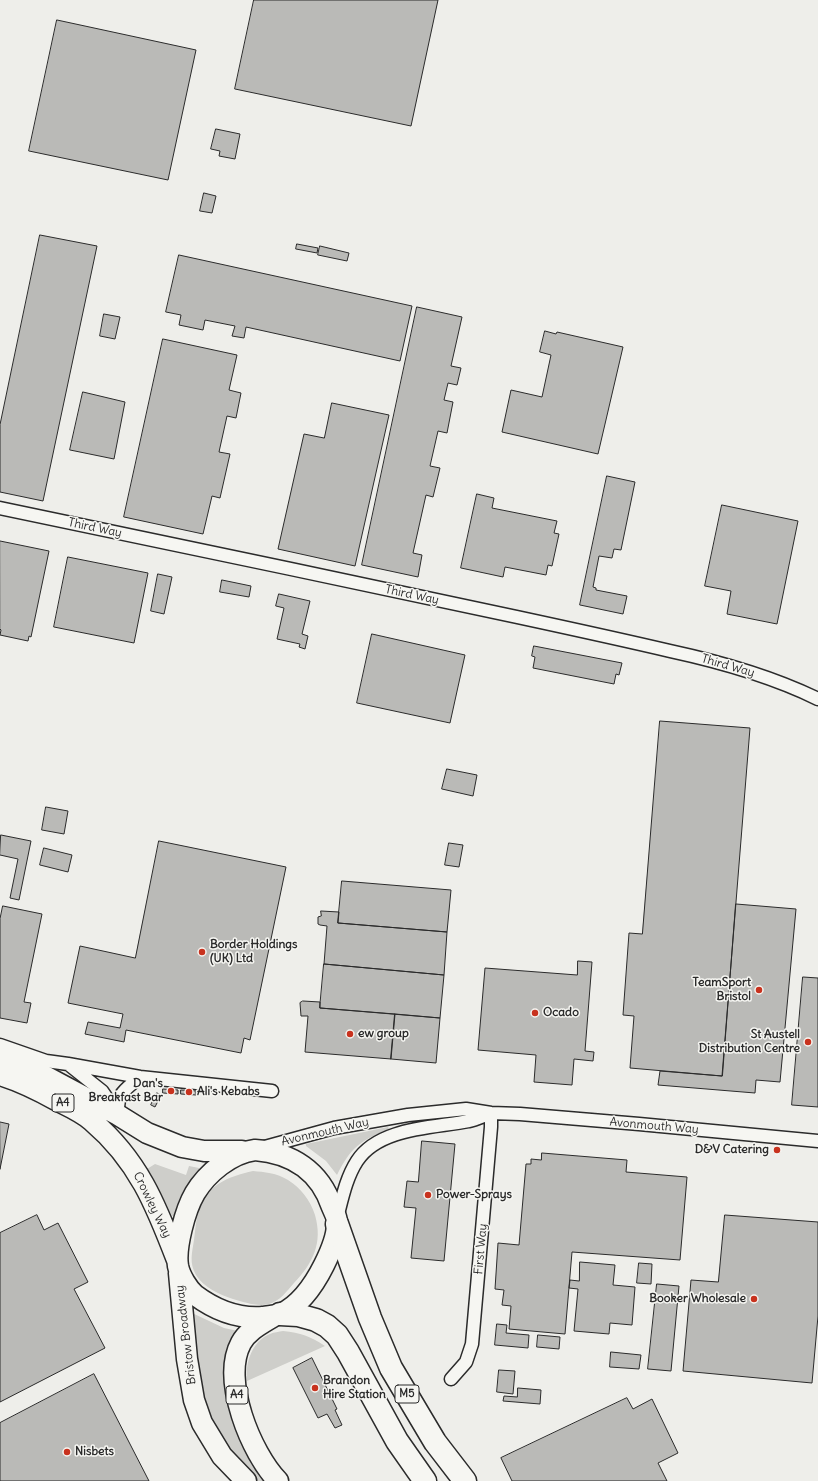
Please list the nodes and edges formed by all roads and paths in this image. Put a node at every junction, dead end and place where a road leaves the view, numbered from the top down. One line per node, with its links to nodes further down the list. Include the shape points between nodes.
1 (0, 508): 2 (street, Third Way, via 644,644 773,680)
2 (818, 699)
3 (0, 1045): 5 (street, via 46,1061)
4 (0, 1058): 10 (highway, A4, via 45,1076)
5 (68, 1064): 7 (street); 10 (street, via 102,1091)
6 (0, 1075): 14 (highway, Crowley Way / A4, via 71,1108 91,1120 118,1145 137,1170 151,1196)
7 (140, 1077): 8 (street); 10 (street, via 121,1094)
8 (272, 1091)
9 (491, 1113): 11 (street, Avonmouth Way); 12 (street, Avonmouth Way, via 452,1110 388,1118 334,1128); 13 (street, Avonmouth Way, via 471,1121 401,1133 379,1141 362,1154 351,1172); 16 (street, First Way, via 472,1344 466,1362)
10 (118, 1115): 12 (highway, A4, via 147,1133 182,1147 219,1152)
11 (818, 1141)
12 (251, 1151): 13 (highway, via 269,1151 290,1158 313,1175 324,1189); 14 (highway, via 226,1161 195,1193 185,1220)
13 (337, 1222): 15 (highway, via 329,1255 318,1276 298,1302); 20 (highway, M5, via 370,1318 391,1368 436,1442)
14 (178, 1266): 15 (highway, via 193,1293 210,1305 250,1318); 17 (highway, Bristow Broadway / A4, via 187,1359 194,1400 210,1439)
15 (277, 1315): 18 (highway, A4, via 248,1333 241,1343 237,1355 236,1386 242,1420 270,1474); 19 (highway, M5, via 298,1315 316,1320 337,1335 397,1441)
16 (451, 1379)
17 (237, 1477)
18 (278, 1481)
19 (425, 1481)
20 (465, 1481)

